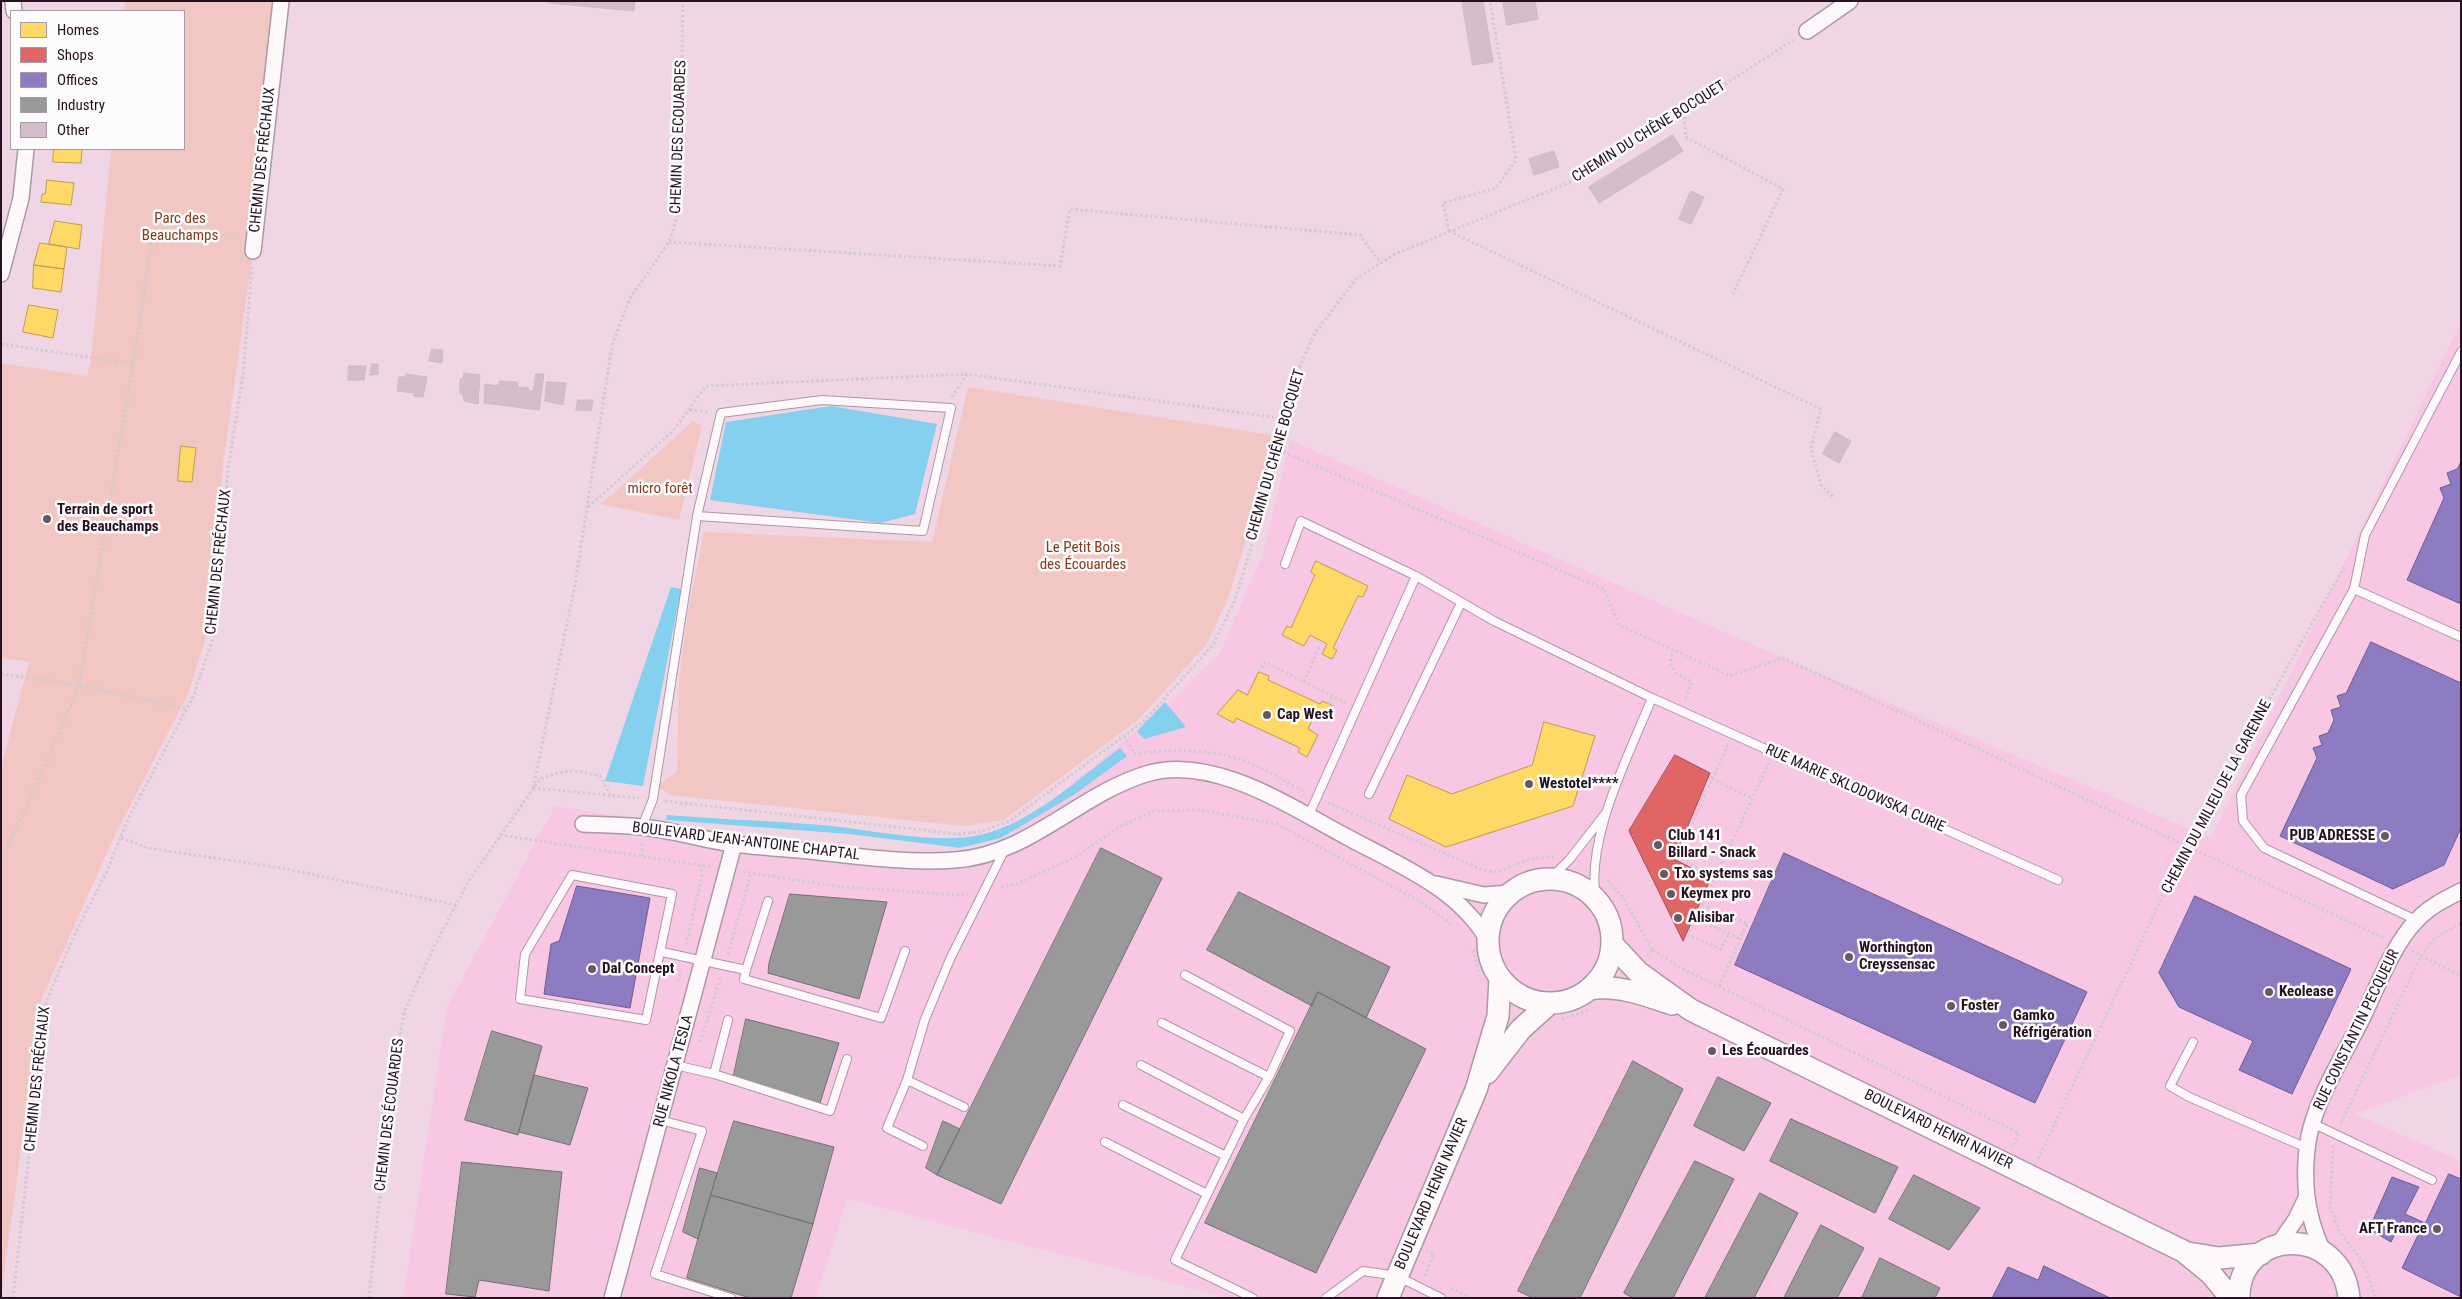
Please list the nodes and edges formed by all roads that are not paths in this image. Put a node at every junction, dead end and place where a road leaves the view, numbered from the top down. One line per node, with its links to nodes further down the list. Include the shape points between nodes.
1 (281, 1): 5 (street, CHEMIN DES FRÉCHAUX)
2 (1850, 1): 3 (street)
3 (1807, 31)
4 (26, 150): 6 (street, via 21,198)
5 (254, 251)
6 (1, 274)
7 (2461, 352): 11 (lane, via 2365,535)
8 (697, 516): 8 (lane, via 721,412 822,400 951,408 923,531); 19 (lane, via 653,799)
9 (1284, 564): 10 (lane, RUE MARIE SKLODOWSKA CURIE, via 1302,521)
10 (1416, 576): 12 (lane, RUE MARIE SKLODOWSKA CURIE); 17 (lane)
11 (2354, 589): 13 (lane); 29 (lane, via 2241,794 2243,821 2264,848)
12 (1461, 603): 14 (lane, RUE MARIE SKLODOWSKA CURIE); 15 (lane)
13 (2461, 637)
14 (1652, 698): 16 (lane); 23 (lane, RUE MARIE SKLODOWSKA CURIE)
15 (1369, 794)
16 (1606, 812): 22 (lane, via 1570,859); 27 (lane, via 1594,869)
17 (1308, 816): 21 (street, BOULEVARD JEAN-ANTOINE CHAPTAL, via 1237,782 1202,772 1168,770 1148,773 1116,785); 24 (street, BOULEVARD JEAN-ANTOINE CHAPTAL)
18 (583, 824): 19 (street, BOULEVARD JEAN-ANTOINE CHAPTAL)
19 (642, 828): 20 (street, BOULEVARD JEAN-ANTOINE CHAPTAL)
20 (734, 844): 21 (street, BOULEVARD JEAN-ANTOINE CHAPTAL, via 904,862 957,860); 34 (street, RUE NIKOLA TESLA)
21 (1004, 849): 49 (lane, via 951,957 925,1020)
22 (1550, 879): 26 (main road, via 1536,881); 27 (main road, via 1575,884)
23 (2058, 880)
24 (1432, 882): 26 (street, BOULEVARD JEAN-ANTOINE CHAPTAL, via 1484,895); 30 (street, BOULEVARD JEAN-ANTOINE CHAPTAL, via 1474,920)
25 (2461, 891): 29 (street, RUE CONSTANTIN PECQUEUR)
26 (1510, 893): 30 (main road, via 1498,907)
27 (1596, 900): 31 (main road, via 1608,920)
28 (768, 901): 35 (lane)
29 (2416, 920): 55 (street, RUE CONSTANTIN PECQUEUR, via 2398,945)
30 (1480, 943): 37 (main road, via 1493,967)
31 (1612, 944): 38 (main road, via 1605,969); 39 (main road, BOULEVARD HENRI NAVIER, via 1638,972)
32 (905, 951): 35 (lane, via 881,1018 744,979)
33 (662, 952): 33 (lane, via 672,894 572,875 525,954 520,1000 646,1020); 34 (lane)
34 (704, 960): 35 (lane); 45 (street, RUE NIKOLA TESLA)
35 (746, 970)
36 (1184, 975): 48 (lane, via 1290,1031)
37 (1492, 981): 40 (main road); 50 (main road, BOULEVARD HENRI NAVIER, via 1498,1016)
38 (1590, 999): 39 (main road, BOULEVARD HENRI NAVIER, via 1604,988 1628,991); 40 (main road, via 1570,999)
39 (1691, 1010): 64 (main road, BOULEVARD HENRI NAVIER, via 2012,1155)
40 (1552, 1011): 50 (main road, BOULEVARD HENRI NAVIER, via 1521,1028)
41 (728, 1020): 47 (lane)
42 (1162, 1023): 48 (lane)
43 (2193, 1042): 58 (lane, via 2170,1086)
44 (847, 1059): 47 (lane, via 830,1111)
45 (675, 1065): 47 (lane); 54 (street, RUE NIKOLA TESLA)
46 (1142, 1065): 53 (lane)
47 (714, 1074)
48 (1269, 1077): 53 (lane)
49 (907, 1080): 52 (lane); 57 (lane, via 887,1128)
50 (1476, 1090): 66 (main road, BOULEVARD HENRI NAVIER)
51 (1123, 1105): 59 (lane)
52 (964, 1107)
53 (1244, 1119): 59 (lane)
54 (660, 1120): 68 (street, RUE NIKOLA TESLA); 69 (lane, via 702,1131 656,1274)
55 (2312, 1123): 58 (street, RUE CONSTANTIN PECQUEUR); 60 (lane)
56 (1105, 1142): 61 (lane)
57 (923, 1146)
58 (2307, 1148): 62 (street, RUE CONSTANTIN PECQUEUR)
59 (1226, 1156): 61 (lane)
60 (2432, 1180)
61 (1207, 1194): 70 (lane, via 1174,1260)
62 (2306, 1198): 63 (street, RUE CONSTANTIN PECQUEUR, via 2296,1219); 65 (street, RUE CONSTANTIN PECQUEUR, via 2316,1238)
63 (2269, 1249): 64 (main road, BOULEVARD HENRI NAVIER, via 2219,1258); 65 (main road, BOULEVARD HENRI NAVIER, via 2301,1243); 75 (main road, via 2244,1276)
64 (2183, 1251): 74 (main road, BOULEVARD HENRI NAVIER, via 2211,1274)
65 (2323, 1251): 76 (main road, via 2339,1266)
66 (1397, 1276): 67 (lane, via 1362,1271); 72 (main road, BOULEVARD HENRI NAVIER); 73 (lane)
67 (1328, 1296): 71 (lane)
68 (612, 1298)
69 (731, 1298)
70 (1253, 1298)
71 (1318, 1298)
72 (1388, 1298)
73 (1441, 1298)
74 (2231, 1298)
75 (2239, 1298)
76 (2349, 1298)

